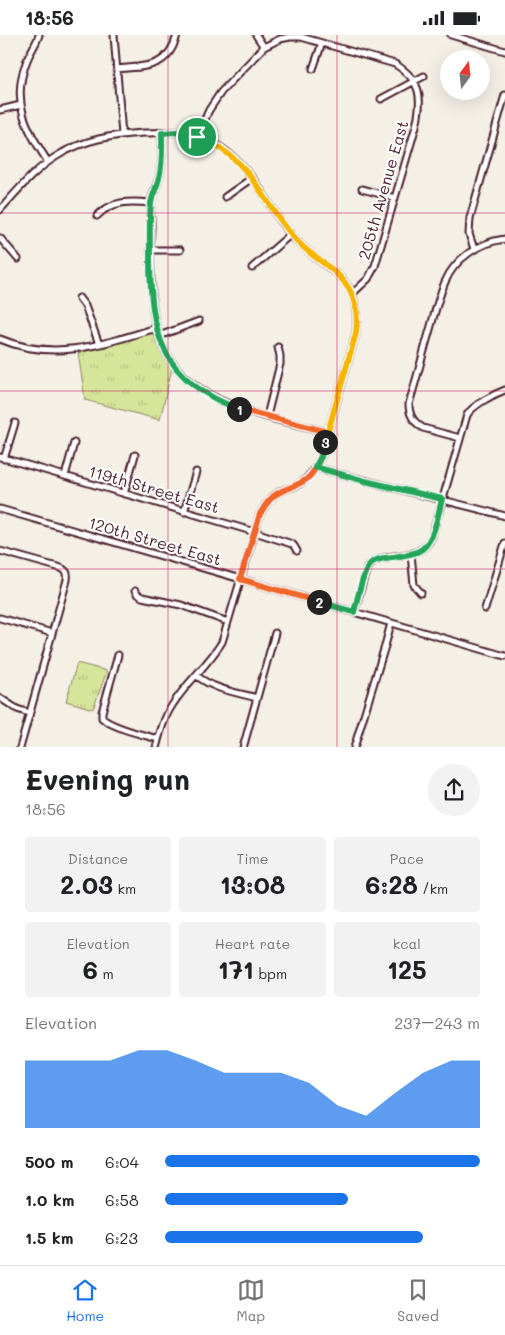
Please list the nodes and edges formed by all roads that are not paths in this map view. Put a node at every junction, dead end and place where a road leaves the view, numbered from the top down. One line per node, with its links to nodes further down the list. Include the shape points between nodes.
1 (39, 35): 15 (street, via 24,69)
2 (114, 35): 9 (street)
3 (177, 35): 9 (street, via 171,52 160,62)
4 (256, 35): 7 (street)
5 (451, 35): 8 (street)
6 (322, 43): 7 (street, via 290,37); 10 (street); 12 (street, via 394,64 408,73)
7 (264, 47): 19 (street, via 212,104)
8 (505, 51)
9 (116, 69): 18 (street)
10 (313, 69)
11 (424, 76): 12 (street)
12 (414, 82): 14 (street); 24 (street, 205th Avenue East, via 420,102)
13 (505, 95): 31 (street, via 470,218 469,234)
14 (382, 99)
15 (21, 105): 16 (street); 20 (street, via 27,128)
16 (0, 111)
17 (162, 133): 18 (street); 19 (street); 25 (street, via 161,169)
18 (122, 135): 20 (street, via 77,145)
19 (197, 137): 21 (street, via 226,151)
20 (48, 162): 26 (street, via 33,173)
21 (252, 178): 23 (street); 28 (street)
22 (362, 189): 24 (street)
23 (225, 197)
24 (395, 198): 36 (street, 205th Avenue East, via 375,266 368,279)
25 (151, 203): 27 (street, via 116,204); 32 (street)
26 (0, 211)
27 (97, 216)
28 (291, 234): 35 (street); 36 (street, via 341,277)
29 (0, 238): 34 (street)
30 (505, 239): 31 (street)
31 (474, 249): 48 (street, via 454,267 445,282 409,404 415,423)
32 (150, 250): 33 (street); 39 (street)
33 (180, 250)
34 (18, 259)
35 (252, 268)
36 (352, 294): 47 (street, via 356,333)
37 (80, 298): 42 (street)
38 (199, 321): 40 (street)
39 (156, 328): 40 (street); 42 (street)
40 (159, 336): 45 (street, via 173,364 197,387 222,402)
41 (0, 339): 42 (street, via 48,350)
42 (99, 344)
43 (278, 347): 45 (street, via 280,364)
44 (504, 390): 48 (street, via 472,408)
45 (267, 416): 47 (street)
46 (15, 423): 51 (street)
47 (328, 432): 52 (street)
48 (460, 438): 56 (street)
49 (74, 443): 54 (street)
50 (135, 455): 55 (street)
51 (2, 458): 54 (street, 119th Street East)
52 (315, 467): 56 (street); 60 (street, via 301,483 275,495 267,503)
53 (196, 472): 58 (street)
54 (65, 476): 55 (street, 119th Street East)
55 (124, 494): 58 (street, 119th Street East)
56 (442, 499): 59 (street); 65 (street, via 432,536 421,551)
57 (0, 509): 66 (street, 120th Street East)
58 (184, 512): 60 (street, 119th Street East)
59 (505, 516)
60 (255, 532): 63 (street, 119th Street East, via 292,544); 66 (street)
61 (505, 543): 64 (street)
62 (0, 551): 74 (street, via 67,572)
63 (297, 551)
64 (504, 551): 69 (street)
65 (411, 554): 68 (street, via 414,585); 70 (street, via 380,559 370,565)
66 (240, 579): 70 (street, 120th Street East); 72 (street)
67 (135, 591): 72 (street, via 142,597 181,605)
68 (421, 593)
69 (485, 609)
70 (354, 612): 73 (street, 120th Street East)
71 (0, 618): 74 (street)
72 (228, 622): 78 (street, via 222,642)
73 (391, 623): 77 (street, 120th Street East); 86 (street)
74 (52, 633): 81 (street)
75 (276, 633): 80 (street)
76 (118, 655): 82 (street, via 102,712 103,719)
77 (505, 656)
78 (197, 675): 80 (street, via 216,688); 82 (street, via 170,709)
79 (0, 698): 81 (street)
80 (257, 698): 85 (street)
81 (29, 713): 83 (street)
82 (158, 739): 84 (street)
83 (20, 747)
84 (156, 747)
85 (244, 747)
86 (354, 747)

